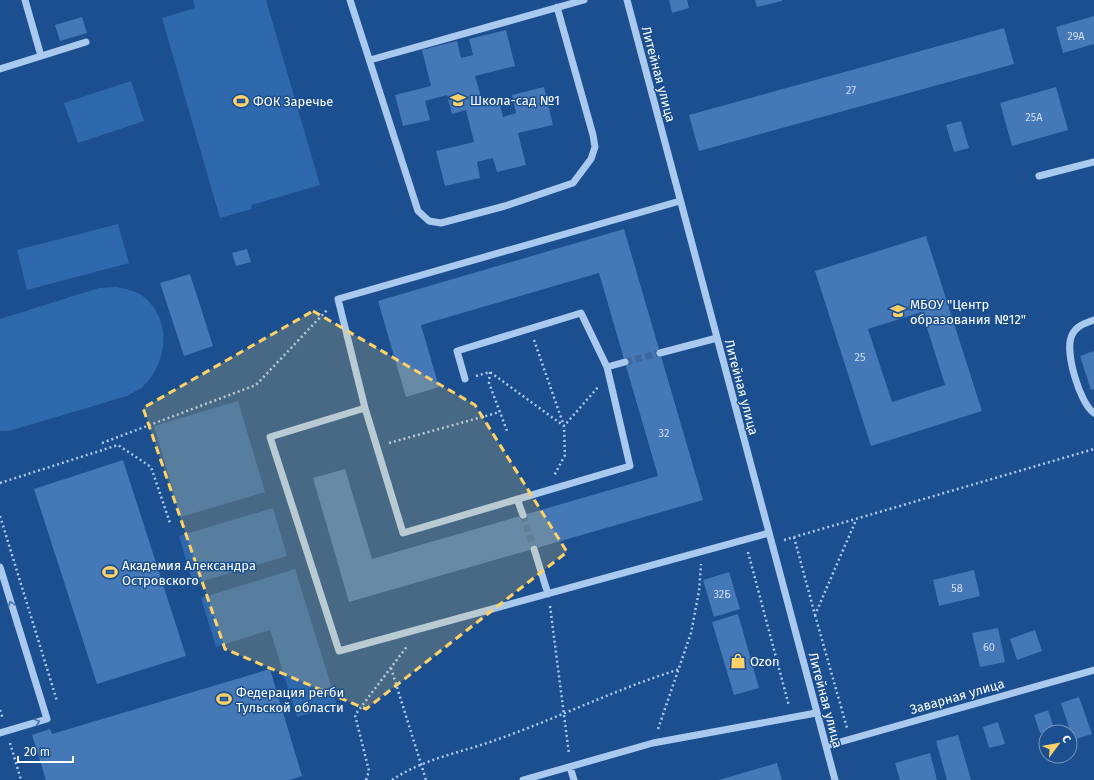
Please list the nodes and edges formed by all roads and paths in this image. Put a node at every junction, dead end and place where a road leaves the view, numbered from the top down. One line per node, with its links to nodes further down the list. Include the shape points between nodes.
1 (25, 0): 7 (street)
2 (350, 0): 8 (street)
3 (584, 0): 5 (street)
4 (627, 0): 12 (street, Литейная улица)
5 (557, 7): 8 (street); 8 (street, via 595,147 591,159 573,183 505,206 440,223 429,221 418,212)
6 (86, 42): 7 (street)
7 (41, 56): 9 (street)
8 (370, 60)
9 (0, 70)
10 (1094, 162): 11 (street)
11 (1039, 176)
12 (680, 201): 13 (street); 16 (street, Литейная улица)
13 (338, 299): 22 (street); 27 (path, via 256,385)
14 (1094, 320): 24 (street, via 1078,326 1071,336 1069,353 1083,400)
15 (530, 329): 19 (street, via 581,313); 21 (street, via 457,351); 25 (path)
16 (717, 338): 17 (street); 37 (street, Литейная улица)
17 (660, 353)
18 (625, 362): 19 (street)
19 (607, 366): 25 (path, via 606,378); 31 (street, via 630,466)
20 (490, 372): 21 (path); 23 (path, via 489,382); 25 (path)
21 (466, 379)
22 (365, 408): 28 (street); 47 (street, via 270,437 339,651)
23 (500, 412): 26 (path); 28 (path)
24 (1094, 413)
25 (564, 426): 31 (path, via 565,455)
26 (507, 431)
27 (102, 443)
28 (376, 447): 32 (street, via 403,533)
29 (1094, 449): 35 (path)
30 (0, 483): 36 (path, via 118,445 151,467)
31 (547, 490): 32 (street)
32 (517, 499): 33 (street)
33 (523, 515)
34 (0, 516): 51 (path)
35 (856, 519): 38 (path); 46 (path)
36 (170, 523)
37 (769, 533): 39 (street); 40 (street, Литейная улица)
38 (794, 537): 40 (path); 46 (path)
39 (744, 540): 42 (path); 43 (street)
40 (772, 544): 42 (path); 54 (street, Литейная улица)
41 (534, 549): 45 (street)
42 (748, 551): 55 (path)
43 (702, 552): 45 (street); 49 (path, via 699,591 691,633)
44 (0, 567): 56 (street, one-way to 44, via 46,719)
45 (548, 594): 47 (street); 53 (path)
46 (815, 615): 57 (path)
47 (421, 629): 48 (path)
48 (391, 668): 60 (path); 63 (path, via 355,715 369,771)
49 (680, 669): 53 (path, via 649,678); 58 (path)
50 (1094, 670): 57 (street, Заварная улица)
51 (57, 702)
52 (0, 710): 56 (path)
53 (564, 713): 60 (path, via 493,741); 61 (path)
54 (816, 713): 55 (street); 59 (street, Литейная улица)
55 (792, 717): 58 (street)
56 (3, 732): 62 (path)
57 (850, 739): 59 (street, Заварная улица)
58 (653, 743): 61 (street)
59 (826, 746): 68 (street, Литейная улица)
60 (420, 763): 64 (path); 65 (path)
61 (570, 766): 66 (street); 67 (street)
62 (22, 780)
63 (366, 780)
64 (392, 780)
65 (426, 780)
66 (523, 780)
67 (574, 780)
68 (834, 780)

